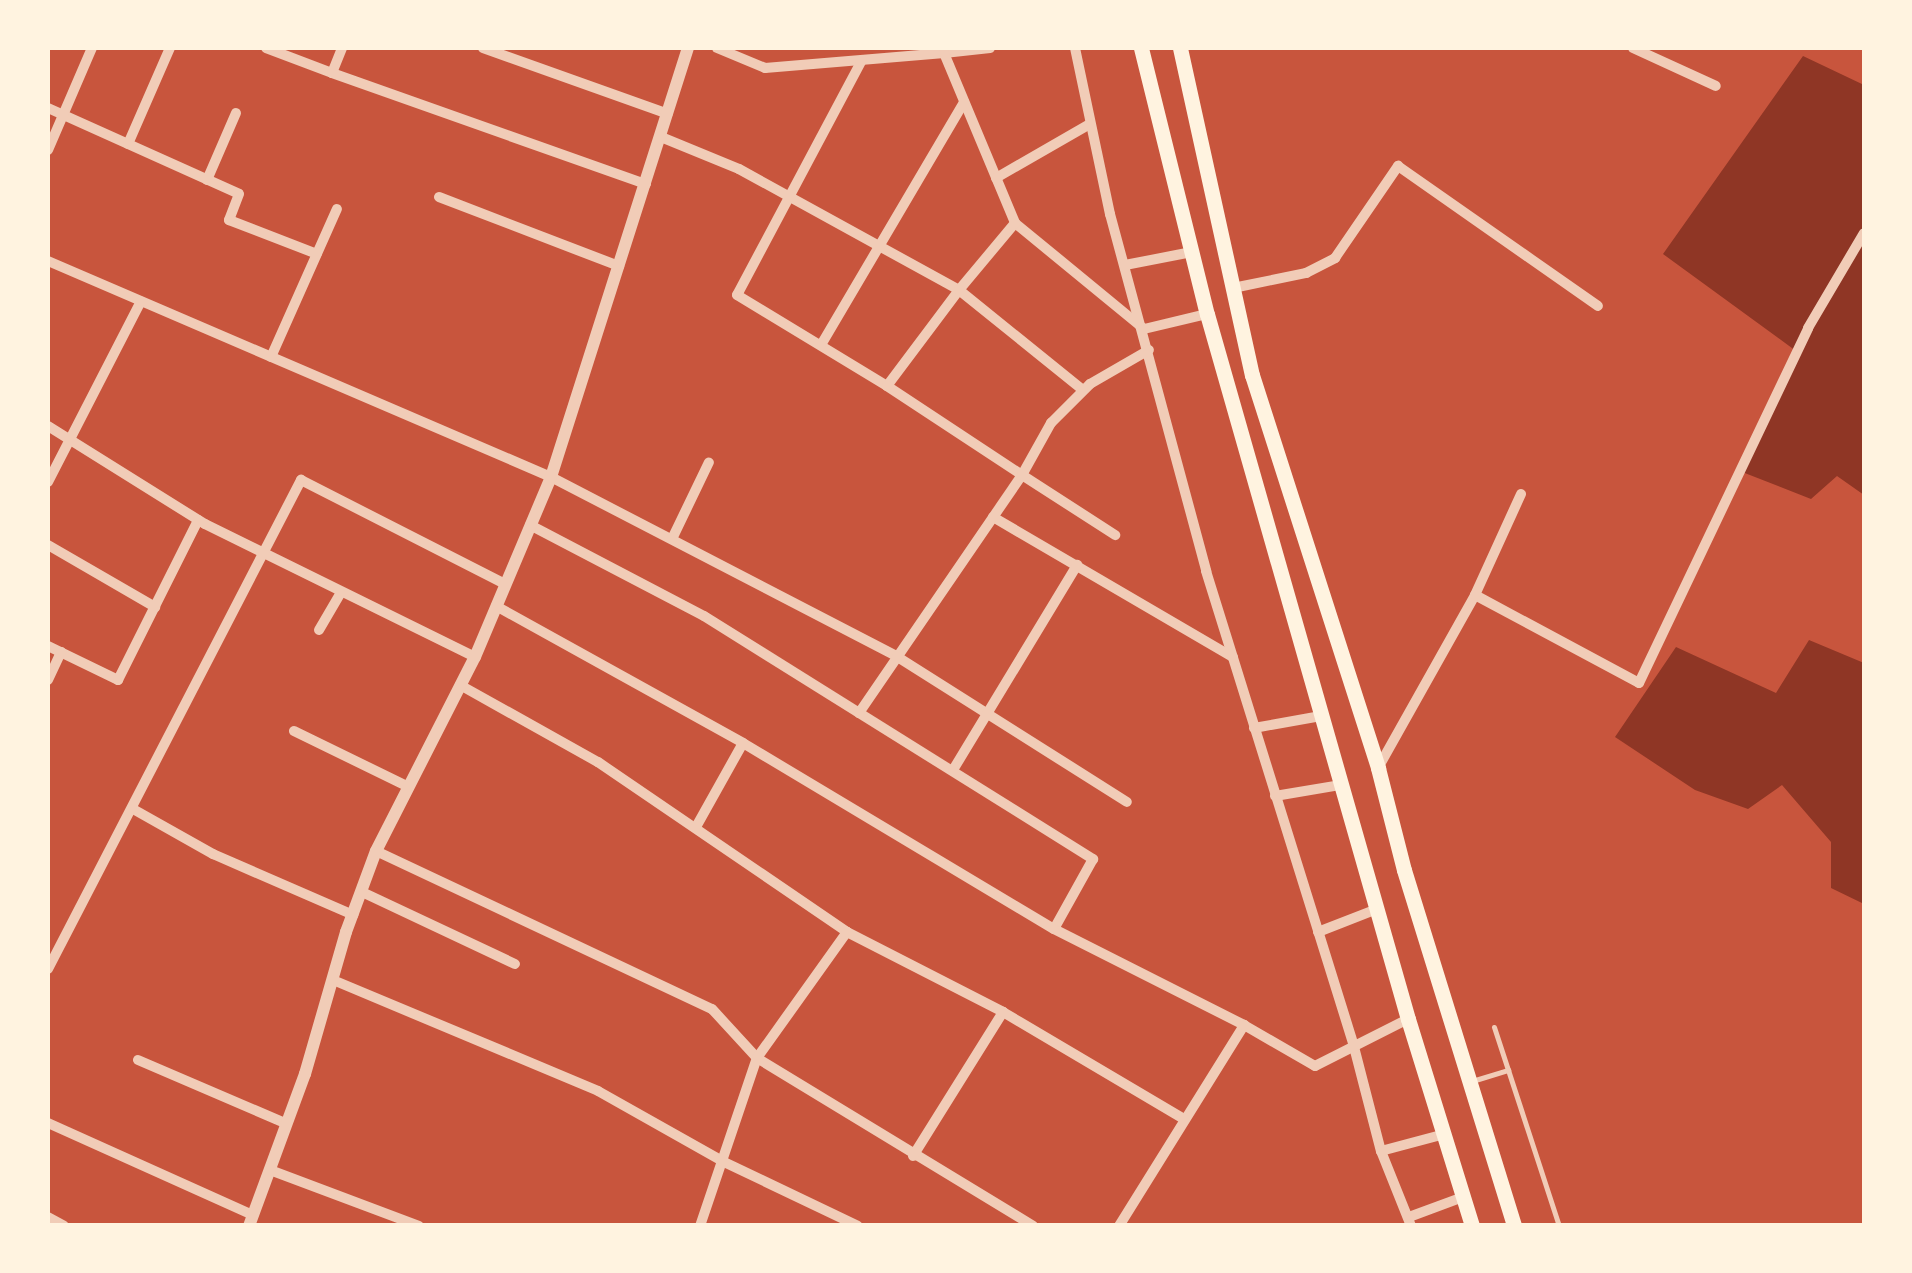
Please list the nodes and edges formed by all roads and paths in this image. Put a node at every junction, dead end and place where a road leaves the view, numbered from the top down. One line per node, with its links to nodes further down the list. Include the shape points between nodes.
1 (92, 48): 21 (street)
2 (170, 48): 24 (street)
3 (266, 48): 15 (street)
4 (342, 48): 15 (street)
5 (483, 48): 20 (street)
6 (688, 48): 20 (street)
7 (717, 48): 14 (street, via 765,68)
8 (990, 48): 13 (street)
9 (1076, 48): 22 (street)
10 (1141, 48): 36 (main road)
11 (1180, 48): 34 (main road)
12 (1634, 48): 16 (street)
13 (944, 53): 14 (street); 17 (street)
14 (862, 60): 30 (street)
15 (332, 73): 28 (street)
16 (1716, 86)
17 (964, 102): 26 (street); 35 (street)
18 (48, 108): 21 (street)
19 (236, 113): 27 (street)
20 (668, 114): 23 (street)
21 (64, 116): 24 (street); 25 (street)
22 (1090, 124): 26 (street); 39 (street)
23 (661, 137): 28 (street); 30 (street)
24 (128, 144): 27 (street)
25 (48, 150)
26 (996, 178): 32 (street)
27 (207, 180): 37 (street, via 239,194 229,220)
28 (646, 184): 40 (street)
29 (439, 197): 40 (street)
30 (790, 197): 35 (street); 47 (street, via 737,295)
31 (337, 209): 37 (street)
32 (1015, 223): 42 (street); 46 (street)
33 (1864, 233): 69 (street, via 1808,328 1638,683)
34 (1222, 238): 36 (main road); 41 (main road)
35 (878, 245): 42 (street); 47 (street)
36 (1191, 248): 39 (street); 45 (main road)
37 (317, 254): 49 (street)
38 (48, 261): 43 (street)
39 (1125, 264): 46 (street)
40 (619, 266): 56 (street)
41 (1232, 288): 44 (street, via 1306,274 1335,258 1398,166); 86 (main road, via 1252,375)
42 (959, 290): 50 (street); 51 (street)
43 (141, 301): 49 (street); 53 (street)
44 (1598, 306)
45 (1207, 314): 46 (street); 82 (main road)
46 (1144, 329): 48 (street)
47 (821, 346): 50 (street)
48 (1149, 350): 51 (street); 77 (street)
49 (271, 357): 56 (street)
50 (887, 386): 55 (street)
51 (1083, 390): 55 (street, via 1050,423)
52 (48, 426): 53 (street)
53 (69, 439): 57 (street); 60 (street)
54 (709, 462): 63 (street)
55 (1022, 475): 59 (street); 62 (street)
56 (551, 476): 61 (street); 63 (street)
57 (48, 482)
58 (1522, 494): 69 (street)
59 (993, 517): 66 (street); 75 (street)
60 (198, 520): 65 (street); 70 (street)
61 (530, 525): 67 (street); 80 (street, via 704,616)
62 (1115, 535)
63 (672, 539): 75 (street)
64 (48, 545): 70 (street)
65 (260, 553): 67 (street, via 301,480); 68 (street); 92 (street)
66 (1077, 565): 77 (street); 81 (street)
67 (506, 584): 71 (street)
68 (340, 594): 72 (street); 76 (street)
69 (1475, 595): 86 (street)
70 (155, 606): 74 (street, via 118,680)
71 (496, 606): 76 (street); 85 (street)
72 (319, 630)
73 (48, 646): 74 (street)
74 (61, 652): 78 (street)
75 (896, 656): 80 (street); 81 (street)
76 (474, 657): 79 (street)
77 (1232, 658): 83 (street)
78 (48, 680)
79 (460, 685): 89 (street); 93 (street, via 598,762)
80 (859, 713): 87 (street)
81 (989, 715): 87 (street); 91 (street)
82 (1321, 716): 83 (street); 88 (main road)
83 (1254, 728): 90 (street)
84 (294, 732): 89 (street)
85 (742, 744): 93 (street); 98 (street)
86 (1378, 768): 112 (main road)
87 (953, 770): 98 (street, via 1094,859)
88 (1340, 785): 90 (street); 96 (main road)
89 (408, 786): 94 (street)
90 (1275, 796): 100 (street)
91 (1127, 802)
92 (132, 809): 97 (street, via 213,854); 102 (street)
93 (696, 827): 99 (street)
94 (376, 851): 95 (street); 109 (street, via 712,1009)
95 (362, 892): 97 (street); 101 (street)
96 (1377, 909): 100 (street); 105 (main road)
97 (353, 915): 103 (street)
98 (1054, 929): 106 (street)
99 (847, 932): 104 (street); 109 (street)
100 (1318, 932): 108 (street)
101 (515, 964)
102 (48, 969)
103 (332, 980): 115 (street); 119 (street, via 598,1091)
104 (1003, 1012): 113 (street); 118 (street)
105 (1408, 1019): 108 (street); 116 (main road)
106 (1244, 1025): 108 (street, via 1315,1066); 113 (street)
107 (1494, 1027): 111 (lane)
108 (1353, 1043): 117 (street)
109 (757, 1058): 118 (street); 119 (street)
110 (138, 1060): 115 (street)
111 (1508, 1070): 112 (lane); 133 (lane)
112 (1472, 1082): 132 (main road)
113 (1184, 1119): 130 (street)
114 (48, 1122): 123 (street)
115 (287, 1124): 120 (street)
116 (1445, 1134): 117 (street); 121 (main road)
117 (1381, 1151): 124 (street)
118 (913, 1156): 129 (street)
119 (724, 1162): 127 (street); 128 (street)
120 (270, 1170): 123 (street); 126 (street)
121 (1464, 1197): 124 (street); 131 (main road)
122 (48, 1217): 125 (street)
123 (251, 1220)
124 (1410, 1222)
125 (64, 1226)
126 (419, 1226)
127 (700, 1226)
128 (858, 1226)
129 (1032, 1226)
130 (1119, 1226)
131 (1472, 1226)
132 (1514, 1226)
133 (1558, 1226)

